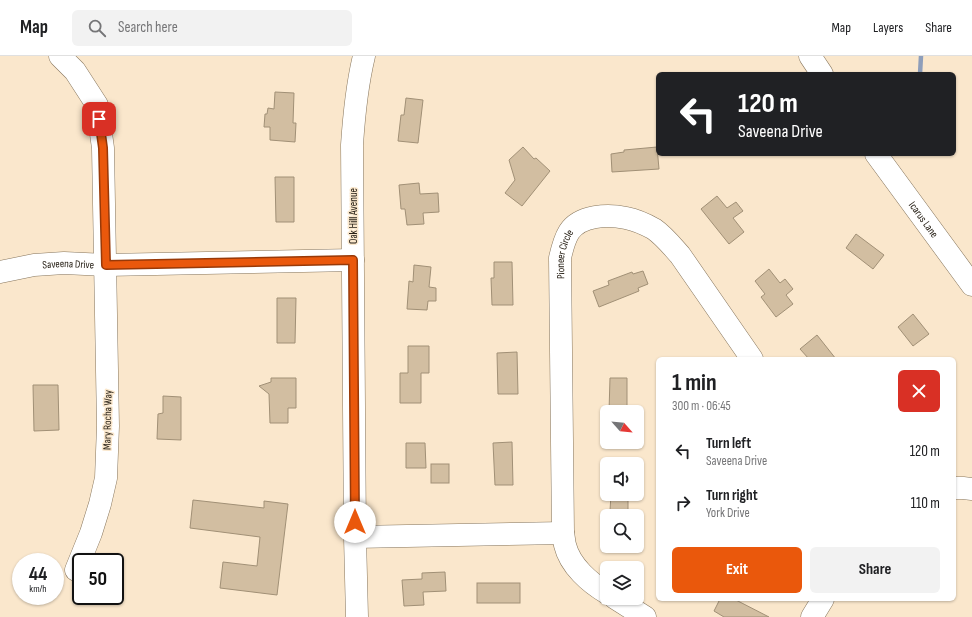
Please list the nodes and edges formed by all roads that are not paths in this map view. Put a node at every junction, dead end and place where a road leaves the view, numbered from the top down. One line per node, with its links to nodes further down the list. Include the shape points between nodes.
1 (60, 56): 7 (street, Mary Rocha Way, via 75,71 97,105 103,148)
2 (364, 56): 6 (street, Oak Hill Avenue, via 353,124)
3 (810, 56): 4 (street)
4 (821, 72)
5 (877, 156): 9 (street, Icarus Lane)
6 (353, 260): 7 (street, Saveena Drive); 14 (street, Oak Hill Avenue)
7 (106, 265): 8 (street, Saveena Drive, via 64,263 34,265); 15 (street, Mary Rocha Way, via 106,478)
8 (0, 272)
9 (972, 285)
10 (751, 357): 13 (street, Pioneer Circle, via 680,255 655,230 625,217 609,216 580,222 570,231 560,258)
11 (956, 488): 12 (street)
12 (972, 490)
13 (563, 533): 14 (street); 16 (street, Pioneer Circle, via 569,557 587,578)
14 (355, 537): 19 (street, Oak Hill Avenue)
15 (83, 553)
16 (600, 588)
17 (822, 601): 21 (street)
18 (626, 605): 20 (street)
19 (358, 617)
20 (645, 617)
21 (812, 617)

